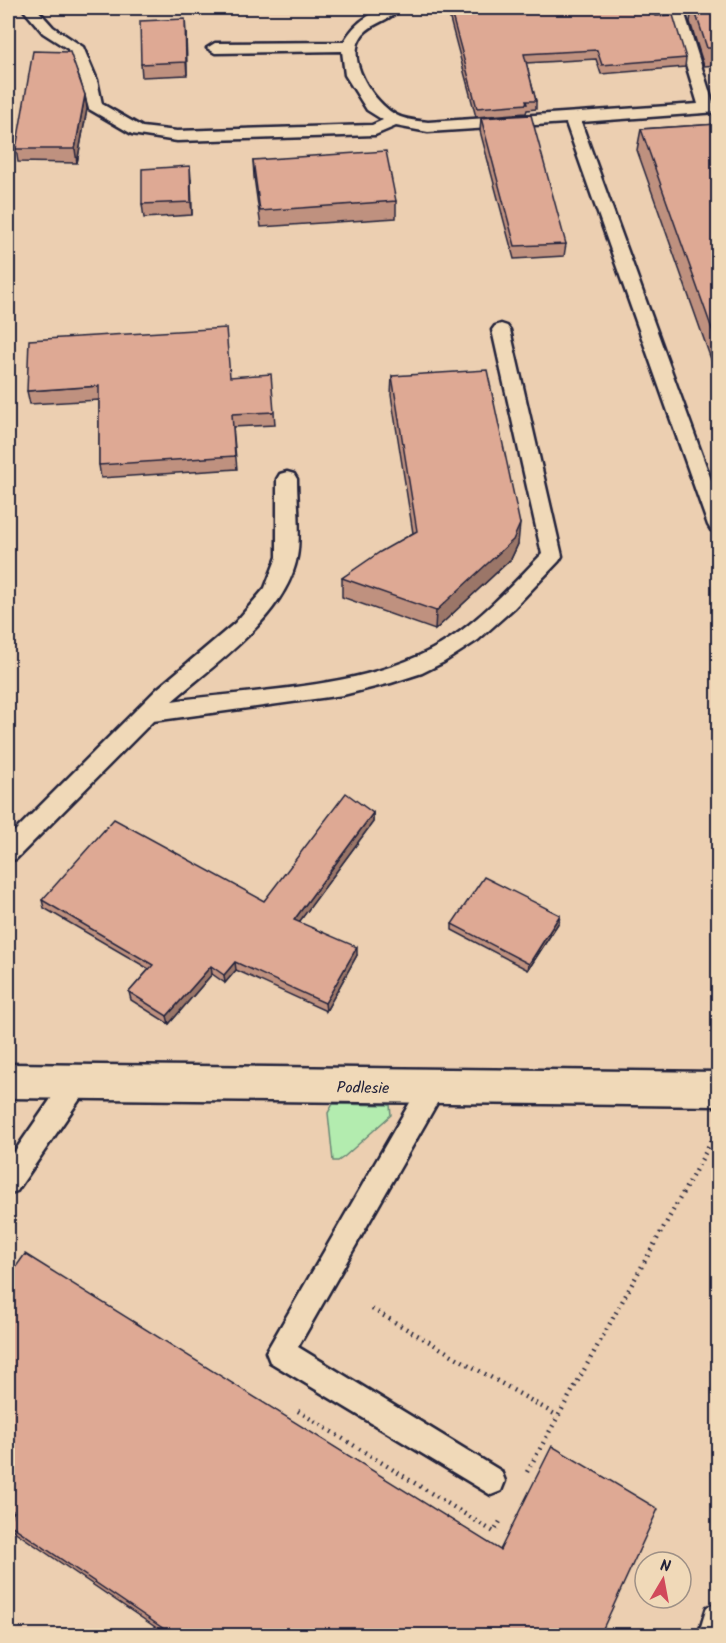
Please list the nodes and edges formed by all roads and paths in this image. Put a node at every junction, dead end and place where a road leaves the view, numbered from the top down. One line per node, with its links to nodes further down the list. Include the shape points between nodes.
1 (29, 8): 8 (lane, via 48,30 75,47 95,106 138,131 177,136 278,134 375,130)
2 (394, 8): 4 (lane, via 358,30)
3 (676, 8): 6 (lane)
4 (349, 46): 5 (lane); 8 (lane, via 353,75 373,107)
5 (215, 48)
6 (712, 107): 7 (lane)
7 (572, 118): 8 (lane, via 428,128); 11 (lane)
8 (394, 121)
9 (501, 330): 12 (lane, via 552,556 493,616 457,644 384,679 323,691)
10 (287, 479): 12 (lane, via 287,557 274,591 242,628)
11 (718, 525)
12 (147, 712): 13 (lane)
13 (8, 852)
14 (8, 1081): 15 (street, Podlesie)
15 (77, 1082): 16 (street, Podlesie); 19 (lane)
16 (432, 1088): 17 (street, Podlesie); 24 (lane, via 280,1352)
17 (718, 1089)
18 (718, 1129): 22 (path)
19 (8, 1182)
20 (372, 1309): 22 (path)
21 (298, 1411): 25 (path, via 494,1532)
22 (558, 1416): 23 (path)
23 (526, 1474)
24 (491, 1481)
25 (505, 1513)
26 (718, 1618): 27 (lane)
27 (713, 1635)

